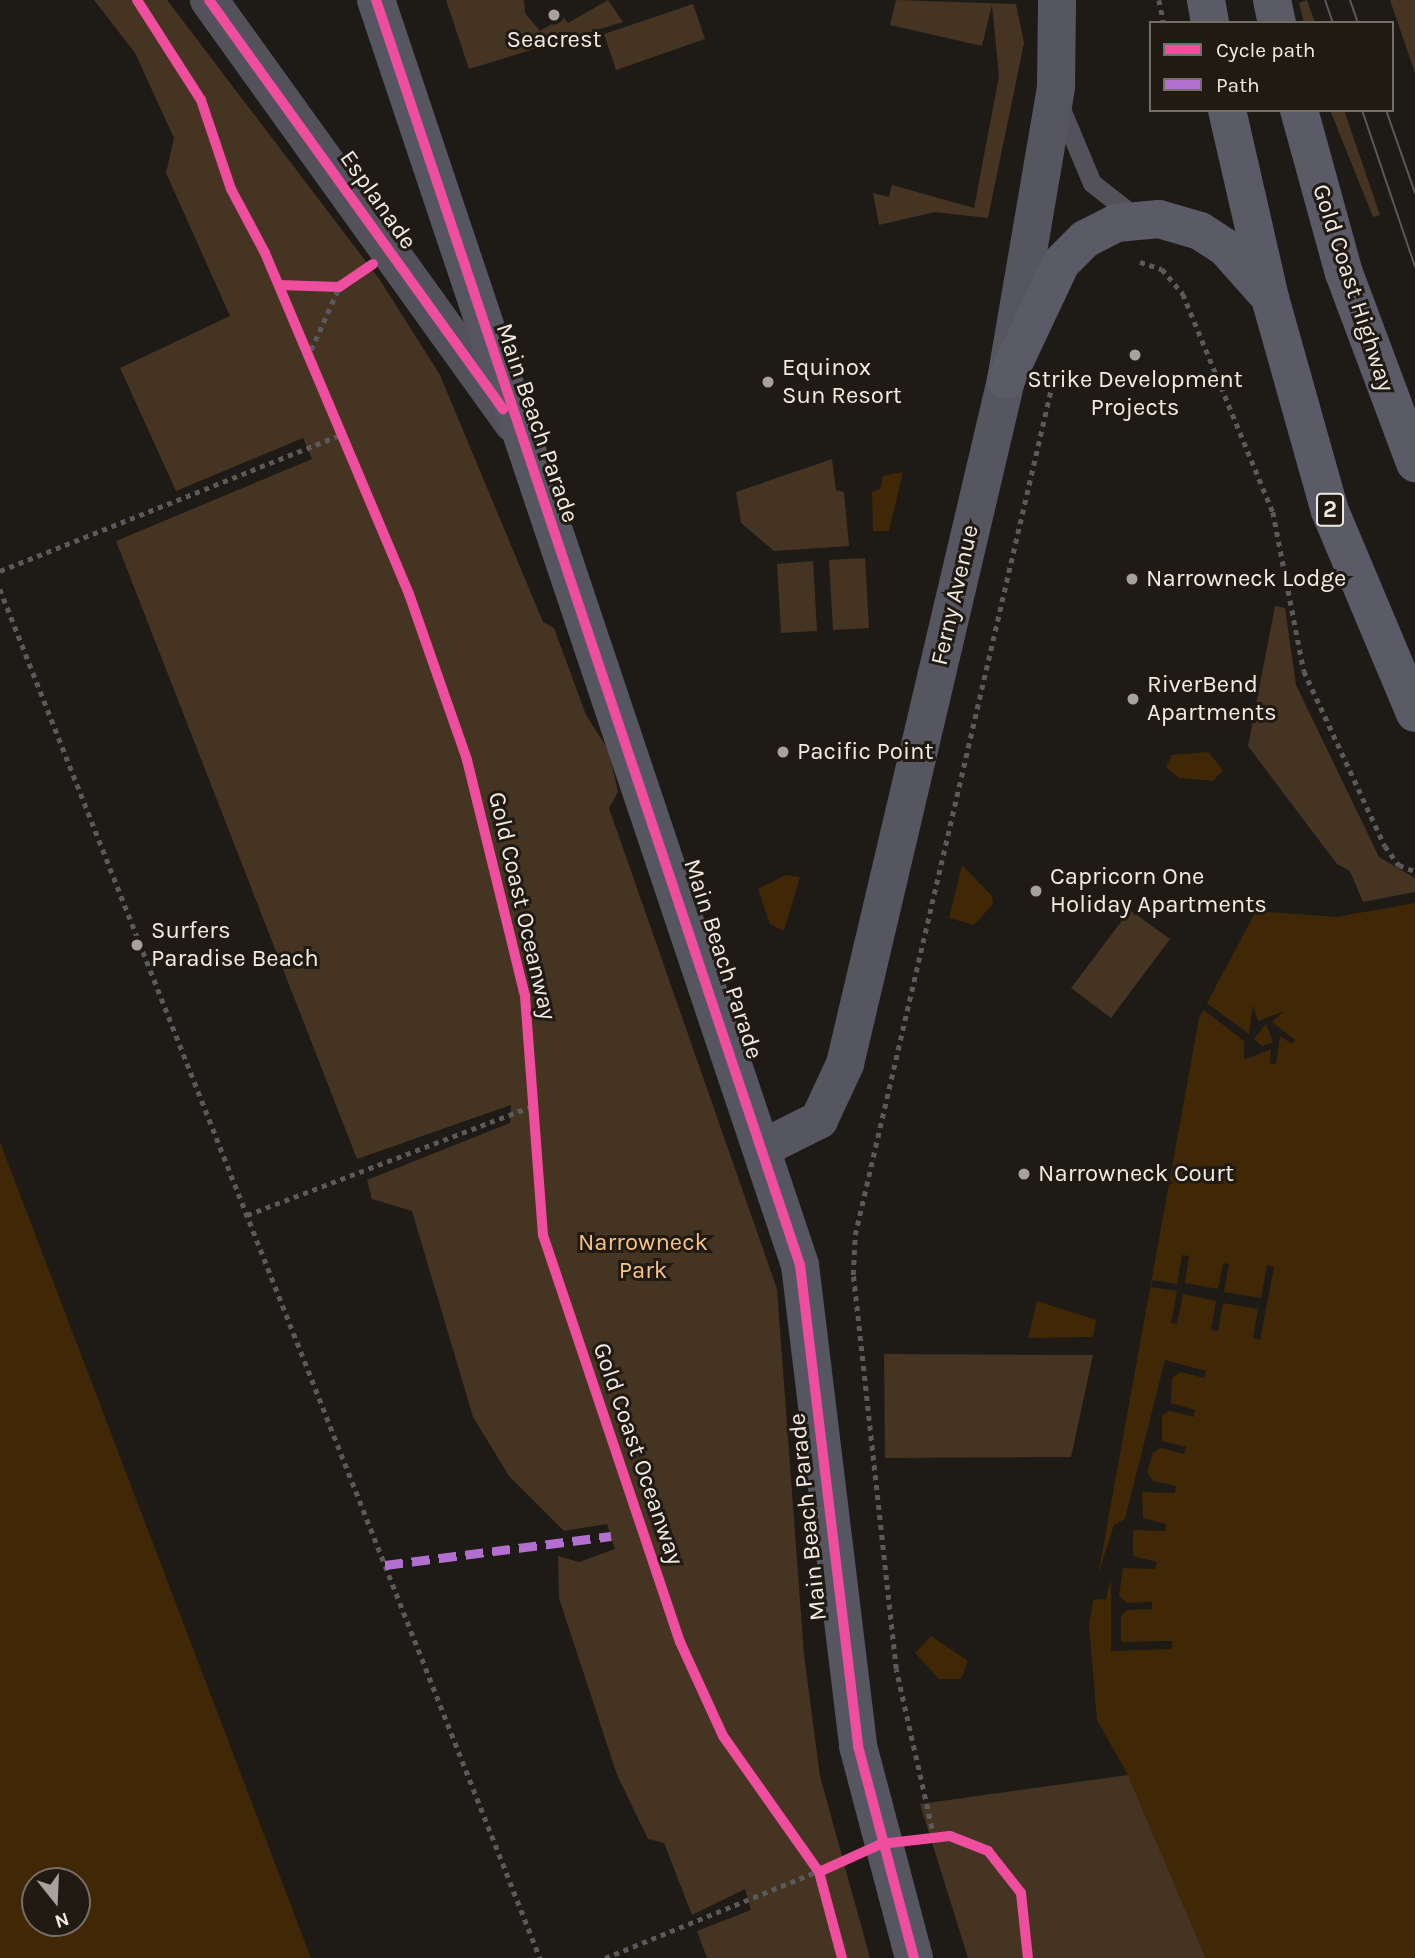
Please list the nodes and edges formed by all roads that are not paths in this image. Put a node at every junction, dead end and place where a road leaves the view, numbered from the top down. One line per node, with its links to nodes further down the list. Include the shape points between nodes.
1 (209, 0): 14 (street, Esplanade)
2 (376, 0): 14 (street, Main Beach Parade)
3 (1057, 0): 8 (street, Ferny Avenue)
4 (1206, 0): 6 (highway)
5 (1272, 0): 7 (highway)
6 (1210, 21)
7 (1277, 21)
8 (1056, 86): 11 (lane, via 1074,149 1092,183 1119,209); 13 (street, Ferny Avenue)
9 (1227, 112): 12 (highway, 2)
10 (1300, 112): 15 (highway, Gold Coast Highway, via 1344,272)
11 (1144, 218): 12 (highway, via 1215,240); 13 (highway, via 1101,230 1061,263)
12 (1270, 298): 16 (highway, 2, via 1330,511)
13 (1006, 380): 17 (street, Ferny Avenue, via 841,1076 819,1120)
14 (513, 423): 17 (street, Main Beach Parade)
15 (1415, 463)
16 (1415, 713)
17 (763, 1148): 18 (street, Main Beach Parade, via 800,1265 840,1629 881,1844)
18 (914, 1958)

